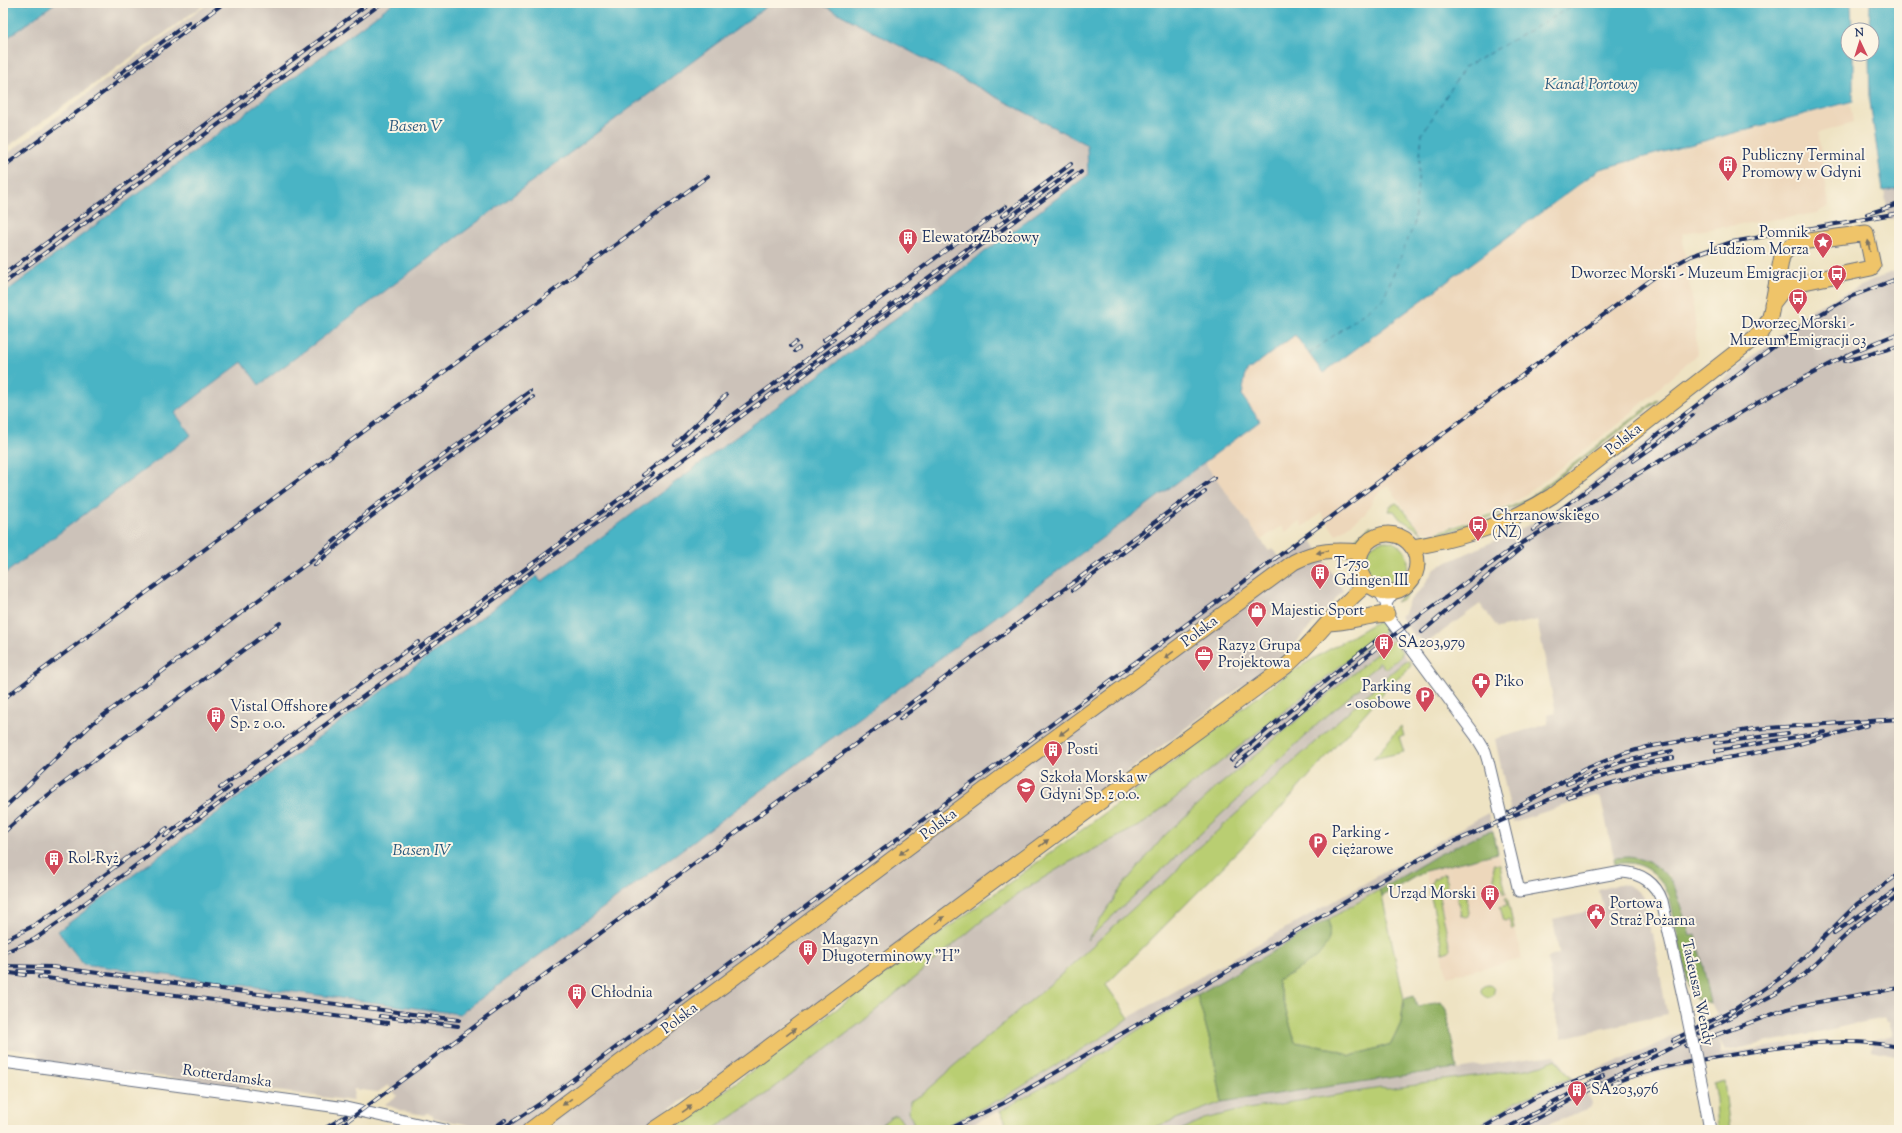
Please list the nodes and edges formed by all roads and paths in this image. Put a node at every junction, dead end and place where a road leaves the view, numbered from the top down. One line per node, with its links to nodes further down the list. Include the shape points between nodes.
1 (1772, 304): 1 (highway, Polska, one-way to 1, via 1790,285 1871,268 1866,233 1801,242 1789,247 1782,256); 3 (highway, Polska, via 1767,325 1762,332 1552,496 1520,514)
2 (1361, 552): 3 (highway, via 1371,539 1383,534 1398,535 1406,540); 4 (highway, via 1359,568); 9 (highway, Polska, one-way to 9, via 1324,551 1294,562)
3 (1415, 553): 5 (highway, via 1418,568 1414,577 1405,587)
4 (1367, 584): 5 (highway); 6 (highway, via 1353,595)
5 (1386, 600): 6 (highway, via 1368,615 1339,623); 11 (street, Tadeusza Wendy, bridge, via 1388,617 1485,751 1519,891 1622,872 1645,878 1657,891 1662,901)
6 (1329, 623): 10 (highway, one-way to 6, via 1285,667 1304,652)
7 (3, 1062): 8 (street, Rotterdamska, via 346,1108)
8 (445, 1130)
9 (530, 1130)
10 (654, 1130)
11 (1710, 1130)

